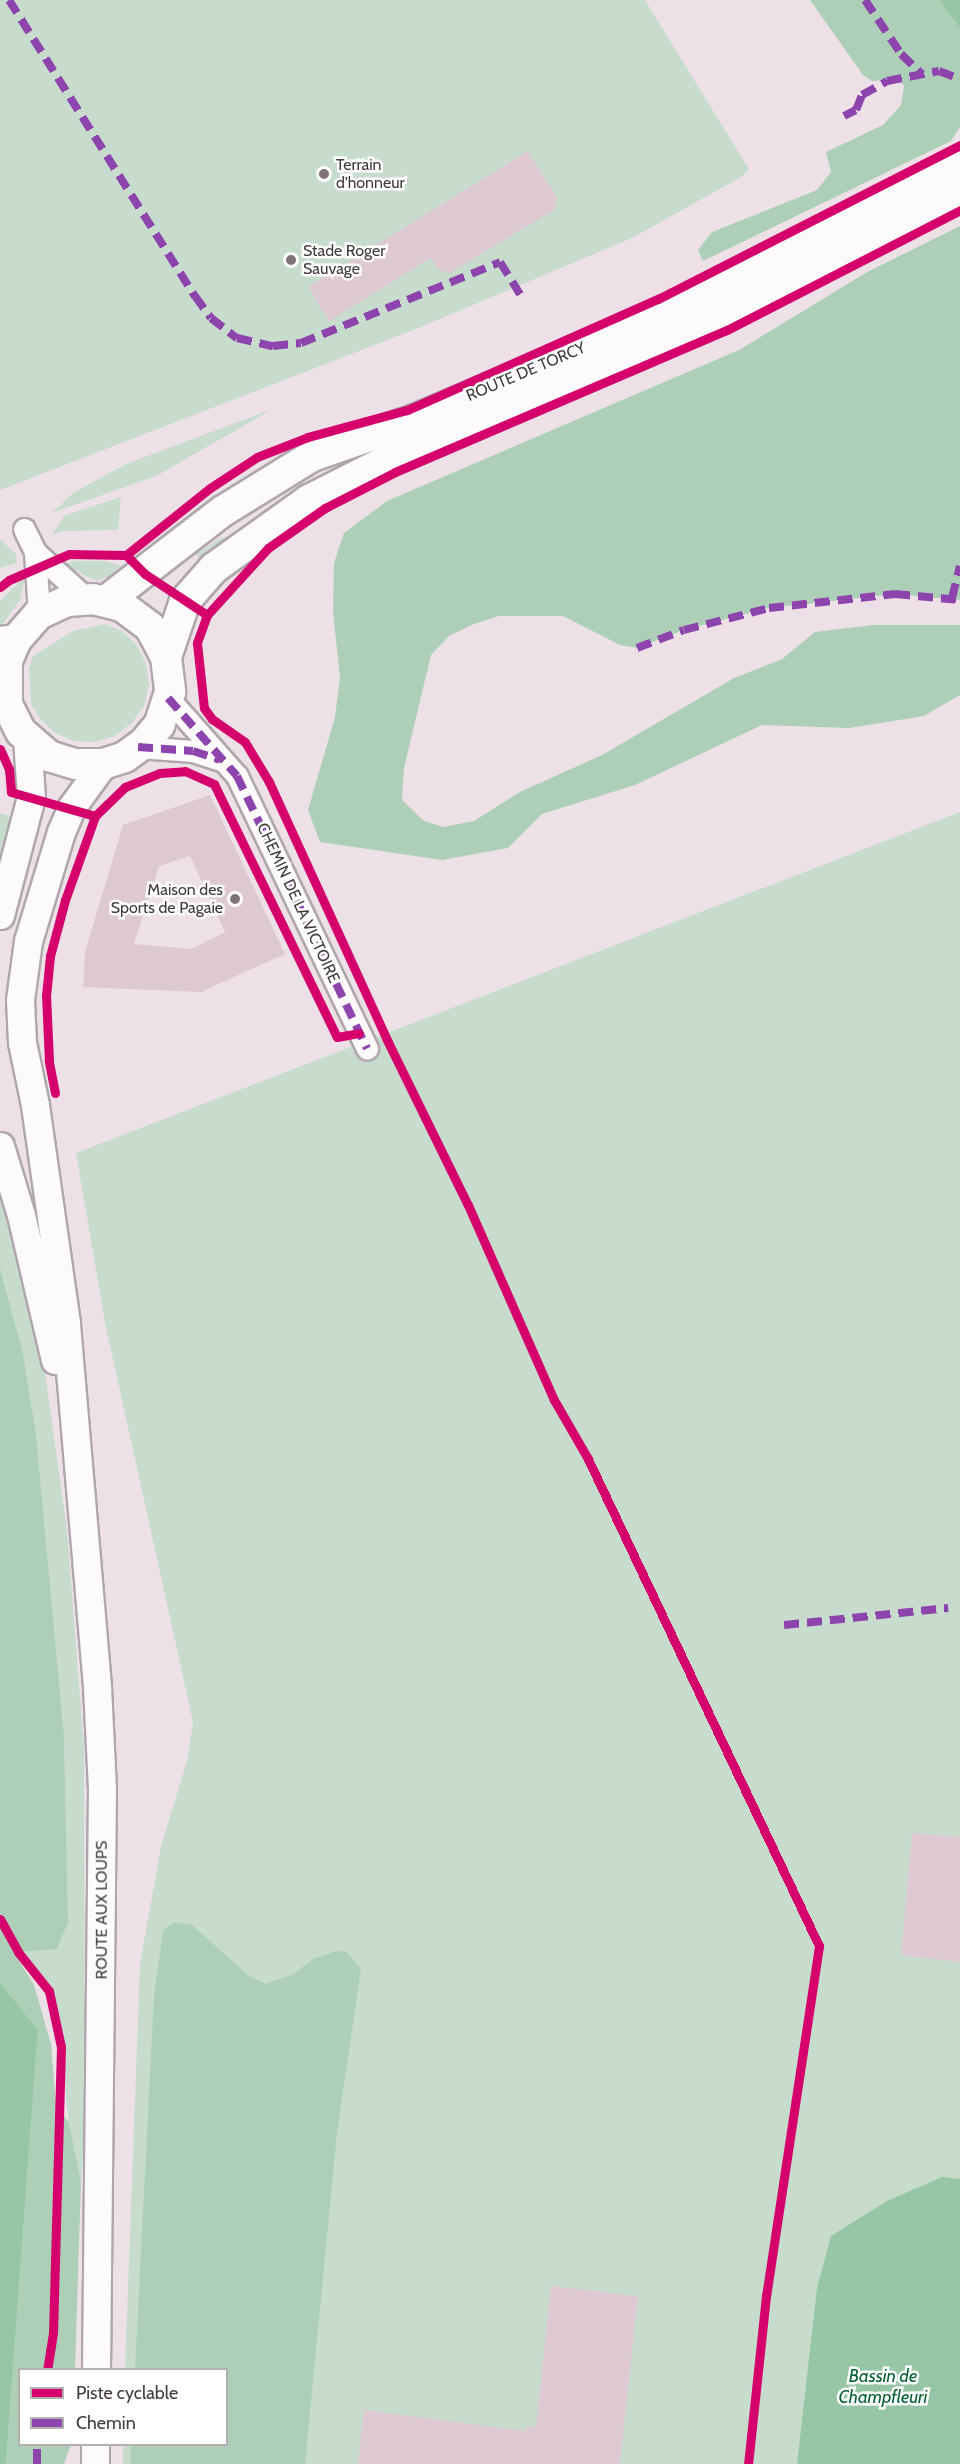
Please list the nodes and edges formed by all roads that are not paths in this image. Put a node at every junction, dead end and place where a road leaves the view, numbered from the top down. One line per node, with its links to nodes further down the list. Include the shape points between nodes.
1 (960, 161): 5 (main road, ROUTE DE TORCY, via 681,307 415,420 312,456 224,511)
2 (960, 192): 8 (main road, ROUTE DE TORCY, via 810,272 636,355 386,461 309,500 214,567 185,601)
3 (24, 529): 4 (street)
4 (35, 552): 5 (street); 6 (street)
5 (96, 600): 6 (main road, via 67,601); 8 (main road, via 122,606 150,627)
6 (39, 614): 7 (main road)
7 (8, 641): 10 (main road, via 4,682)
8 (166, 657): 9 (main road, via 170,674)
9 (168, 698): 11 (main road, via 159,725); 12 (street, CHEMIN DE LA VICTOIRE)
10 (14, 725): 13 (main road, via 62,761); 14 (street, via 32,797)
11 (138, 747): 12 (street, via 193,752); 13 (main road)
12 (223, 761): 15 (street, CHEMIN DE LA VICTOIRE, via 237,776)
13 (103, 764): 17 (street, via 71,808 61,832 28,941 20,1000 22,1042 37,1116 66,1323)
14 (0, 915)
15 (367, 1049)
16 (0, 1146): 17 (street, via 30,1249)
17 (75, 1451): 18 (street, ROUTE AUX LOUPS, via 102,1789)
18 (96, 2368)
19 (95, 2446): 20 (street)
20 (95, 2464)

